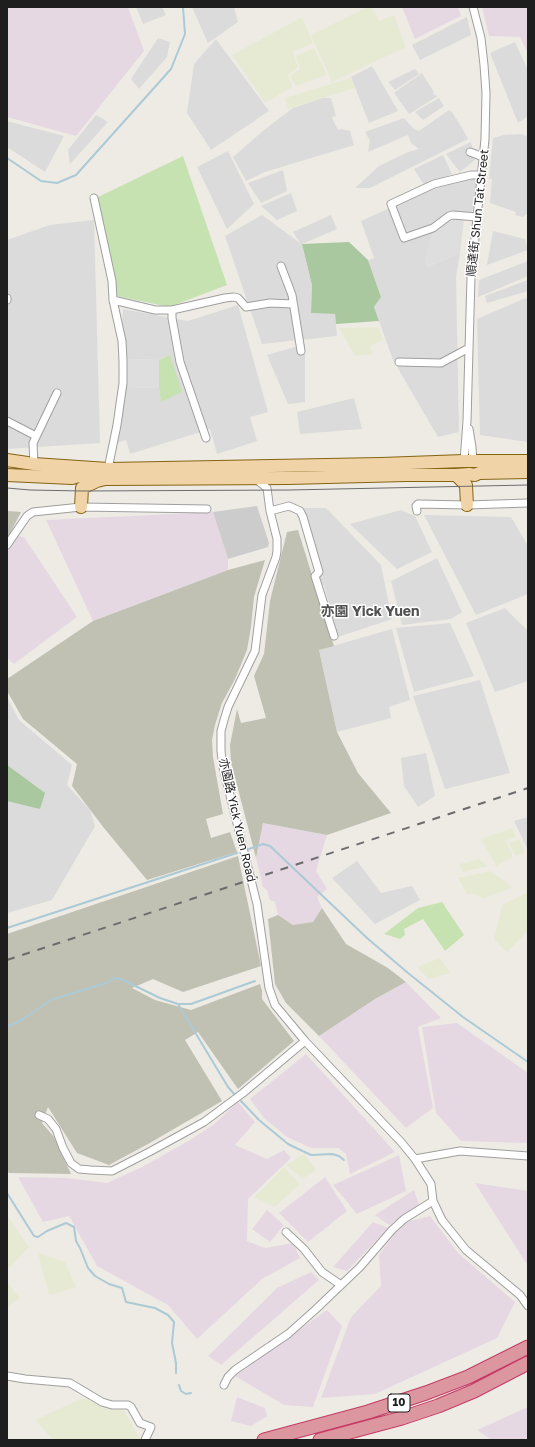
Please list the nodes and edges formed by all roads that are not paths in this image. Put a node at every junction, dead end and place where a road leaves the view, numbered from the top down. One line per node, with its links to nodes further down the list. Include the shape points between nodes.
1 (473, 7): 3 (street, 順達街 Shun Tat Street, via 481,38 484,65)
2 (470, 152): 3 (street)
3 (484, 157): 4 (street, 順達街 Shun Tat Street)
4 (482, 176): 6 (street, 順達街 Shun Tat Street); 6 (street, via 471,175 434,184 391,204 404,238 433,228 449,216)
5 (94, 198): 8 (street, via 112,281)
6 (477, 217): 11 (street, 順達街 Shun Tat Street)
7 (281, 266): 9 (street)
8 (113, 300): 10 (street, via 155,310); 22 (street, via 122,341 123,376)
9 (293, 304): 10 (street, via 270,303 246,307 238,298 225,298); 12 (street)
10 (172, 310): 17 (street, via 180,362)
11 (468, 348): 13 (street, via 440,363); 19 (street, 順達街 Shun Tat Street, via 464,451)
12 (302, 352)
13 (399, 362)
14 (57, 393): 16 (street)
15 (7, 421): 16 (street)
16 (36, 436): 21 (street, via 33,443)
17 (206, 438)
18 (7, 460): 21 (main road)
19 (469, 461): 20 (main road); 22 (main road); 27 (main road)
20 (528, 461)
21 (34, 464): 22 (main road); 25 (main road)
22 (108, 469)
23 (528, 472): 27 (main road)
24 (7, 475): 25 (main road)
25 (36, 477): 28 (main road)
26 (253, 477): 29 (main road); 30 (main road); 32 (street)
27 (472, 477): 29 (main road, via 456,475); 34 (main road)
28 (72, 478): 30 (main road, via 79,476); 31 (main road)
29 (288, 478): 32 (street)
30 (101, 480): 31 (main road)
31 (82, 488): 35 (main road)
32 (267, 488): 38 (street, 亦園路 Yick Yuen Road)
33 (528, 504): 34 (street)
34 (467, 505): 37 (street, via 418,504)
35 (81, 507): 36 (street); 39 (street, via 33,512 27,516)
36 (207, 509)
37 (417, 510)
38 (270, 511): 40 (street, via 289,506 300,511 319,573 315,576); 41 (street, 亦園路 Yick Yuen Road, via 277,539 276,557 262,595 255,651 226,714 221,731 220,752 257,904 269,988 275,1005)
39 (7, 545)
40 (334, 636)
41 (305, 1041): 42 (street, via 243,1094 204,1122 112,1171 79,1169 71,1164 56,1129 48,1119); 44 (street, 亦園路 Yick Yuen Road)
42 (39, 1115)
43 (528, 1156): 44 (street, via 460,1151)
44 (415, 1159): 45 (street, 亦園路 Yick Yuen Road, via 431,1184)
45 (433, 1201): 47 (street, via 404,1219); 48 (street, 亦園路 Yick Yuen Road, via 442,1220 466,1250 520,1295)
46 (286, 1232): 47 (street, via 304,1249 322,1272)
47 (341, 1285): 52 (street, via 288,1334 236,1370)
48 (528, 1306)
49 (528, 1347): 54 (highway, 10, via 468,1377 426,1394)
50 (528, 1363): 55 (highway, 10, via 438,1406)
51 (7, 1376): 53 (street, via 70,1383 102,1402 128,1405 140,1423 151,1427)
52 (224, 1385)
53 (145, 1440)
54 (264, 1440)
55 (320, 1440)

